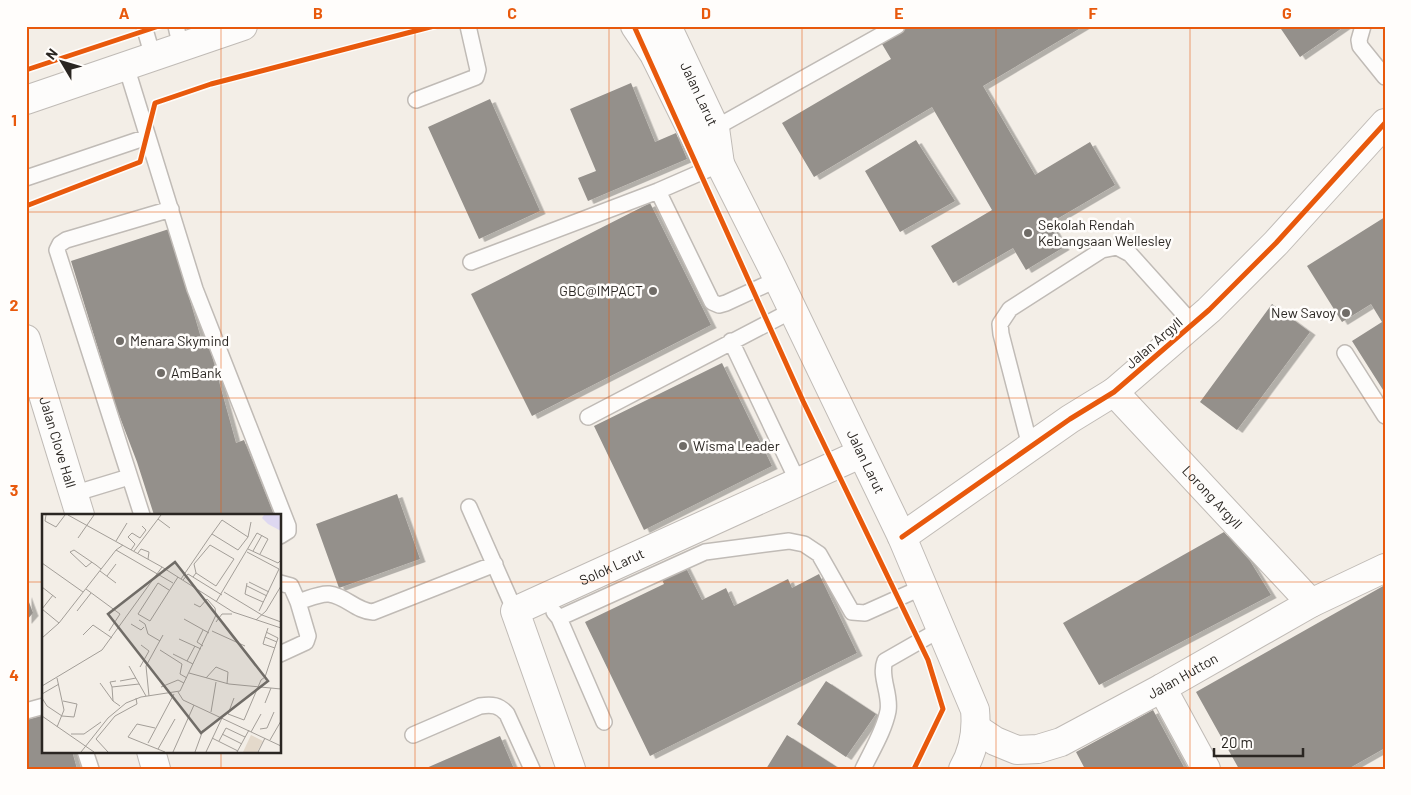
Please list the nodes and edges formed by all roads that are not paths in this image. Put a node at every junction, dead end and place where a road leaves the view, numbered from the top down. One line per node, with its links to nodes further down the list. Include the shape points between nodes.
1 (144, 26): 9 (lane)
2 (242, 26): 8 (street)
3 (468, 26): 13 (lane, via 478,70 476,77)
4 (635, 26): 17 (street, Jalan Larut, via 654,54 698,143)
5 (667, 26): 15 (street, Jalan Larut)
6 (897, 26): 15 (lane)
7 (1363, 26): 11 (lane, via 1358,40 1360,46)
8 (178, 37): 9 (street)
9 (154, 56): 10 (street)
10 (126, 66): 12 (street); 16 (lane)
11 (1385, 77)
12 (26, 100)
13 (416, 100)
14 (1385, 123): 24 (street, Jalan Argyll, via 1276,243)
15 (715, 128): 17 (street, Jalan Larut)
16 (147, 137): 18 (lane); 20 (lane)
17 (720, 164): 19 (lane); 22 (street, Jalan Larut)
18 (26, 178)
19 (658, 191): 21 (lane); 22 (lane, via 712,302 726,303)
20 (171, 209): 33 (lane, via 66,240 57,250); 38 (lane, via 195,288 288,526 288,531)
21 (472, 262)
22 (778, 279): 23 (street, Jalan Larut)
23 (793, 310): 26 (lane); 32 (street, Jalan Larut)
24 (1193, 324): 28 (street, Jalan Argyll); 31 (lane, via 1130,254 1117,247 1102,250 1010,309 1003,316 1000,334)
25 (26, 339): 35 (street, Jalan Clove Hall)
26 (731, 341): 30 (lane); 34 (lane)
27 (1344, 353): 29 (lane)
28 (1114, 392): 31 (street, Jalan Argyll); 45 (street, Lorong Argyll)
29 (1385, 416)
30 (588, 417)
31 (1030, 446): 39 (street, Jalan Argyll)
32 (860, 454): 34 (street, Solok Larut); 39 (street, Jalan Larut)
33 (129, 477): 35 (lane); 37 (lane)
34 (799, 484): 46 (street, Solok Larut)
35 (76, 504)
36 (469, 507): 40 (lane)
37 (142, 514)
38 (281, 535)
39 (902, 537): 43 (street, Jalan Larut)
40 (494, 564): 44 (lane, via 373,612 363,612 327,594); 47 (lane)
41 (1385, 568): 45 (street, Jalan Hutton)
42 (281, 583): 44 (lane, via 291,586)
43 (923, 587): 46 (lane, via 865,613 852,612 819,554 804,544 789,541 705,552); 48 (street, Jalan Larut)
44 (298, 602): 49 (lane, via 308,636 306,642)
45 (1312, 603): 50 (street, Jalan Hutton)
46 (551, 609): 47 (street, Solok Larut); 53 (lane)
47 (515, 612): 62 (street)
48 (941, 629): 54 (street, Jalan Larut, via 976,710); 63 (lane, via 885,661 883,672 889,696 888,711)
49 (281, 654)
50 (1162, 688): 54 (street, Jalan Hutton, via 1061,742 1038,749 1017,750); 64 (street)
51 (42, 707): 52 (lane)
52 (26, 711)
53 (604, 722)
54 (977, 729): 58 (street, Jalan Larut)
55 (413, 735): 61 (lane, via 490,704 508,714)
56 (86, 752): 59 (lane)
57 (151, 752): 60 (street)
58 (965, 768)
59 (90, 769)
60 (156, 769)
61 (532, 769)
62 (571, 769)
63 (863, 769)
64 (1206, 769)

